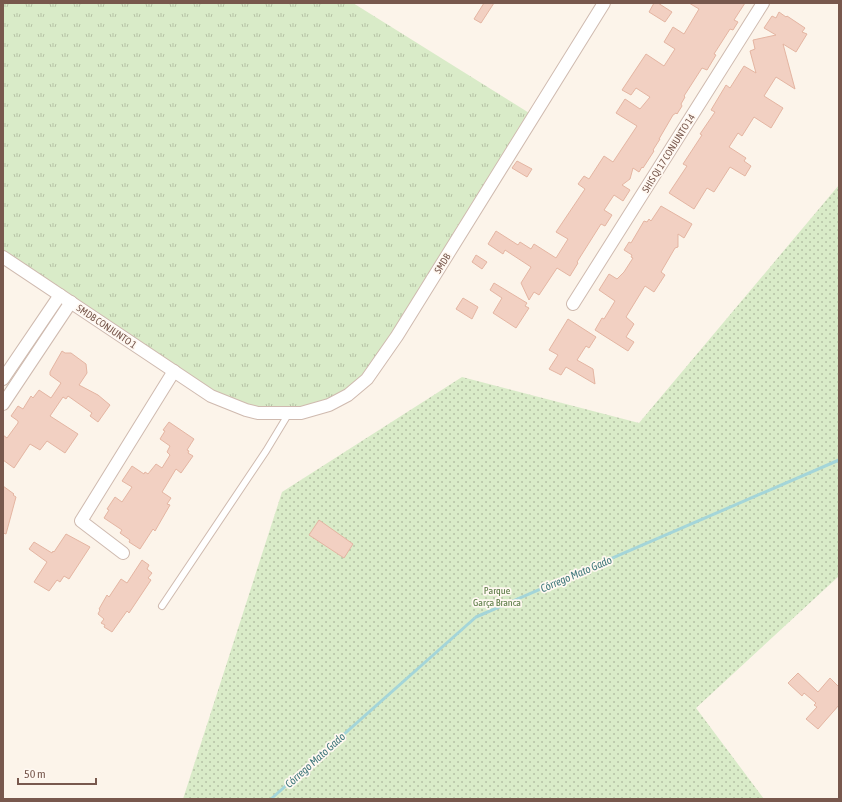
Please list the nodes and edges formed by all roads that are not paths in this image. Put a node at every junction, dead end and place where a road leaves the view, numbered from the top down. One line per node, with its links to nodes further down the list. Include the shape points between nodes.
1 (604, 3): 11 (street, SMDB, via 397,336 367,379 348,394 329,404)
2 (763, 3): 6 (street, SHIS QI 17 CONJUNTO 14)
3 (3, 257): 4 (street, SMDB CONJUNTO 1)
4 (60, 295): 5 (street, SMDB CONJUNTO 1); 8 (street)
5 (71, 302): 7 (street, SMDB CONJUNTO 1); 10 (street)
6 (573, 304)
7 (174, 371): 9 (street, SMDB CONJUNTO 1); 12 (street, via 81,520)
8 (3, 379)
9 (212, 396): 11 (street, SMDB, via 258,413)
10 (3, 404)
11 (289, 413): 13 (lane)
12 (123, 553)
13 (162, 606)

